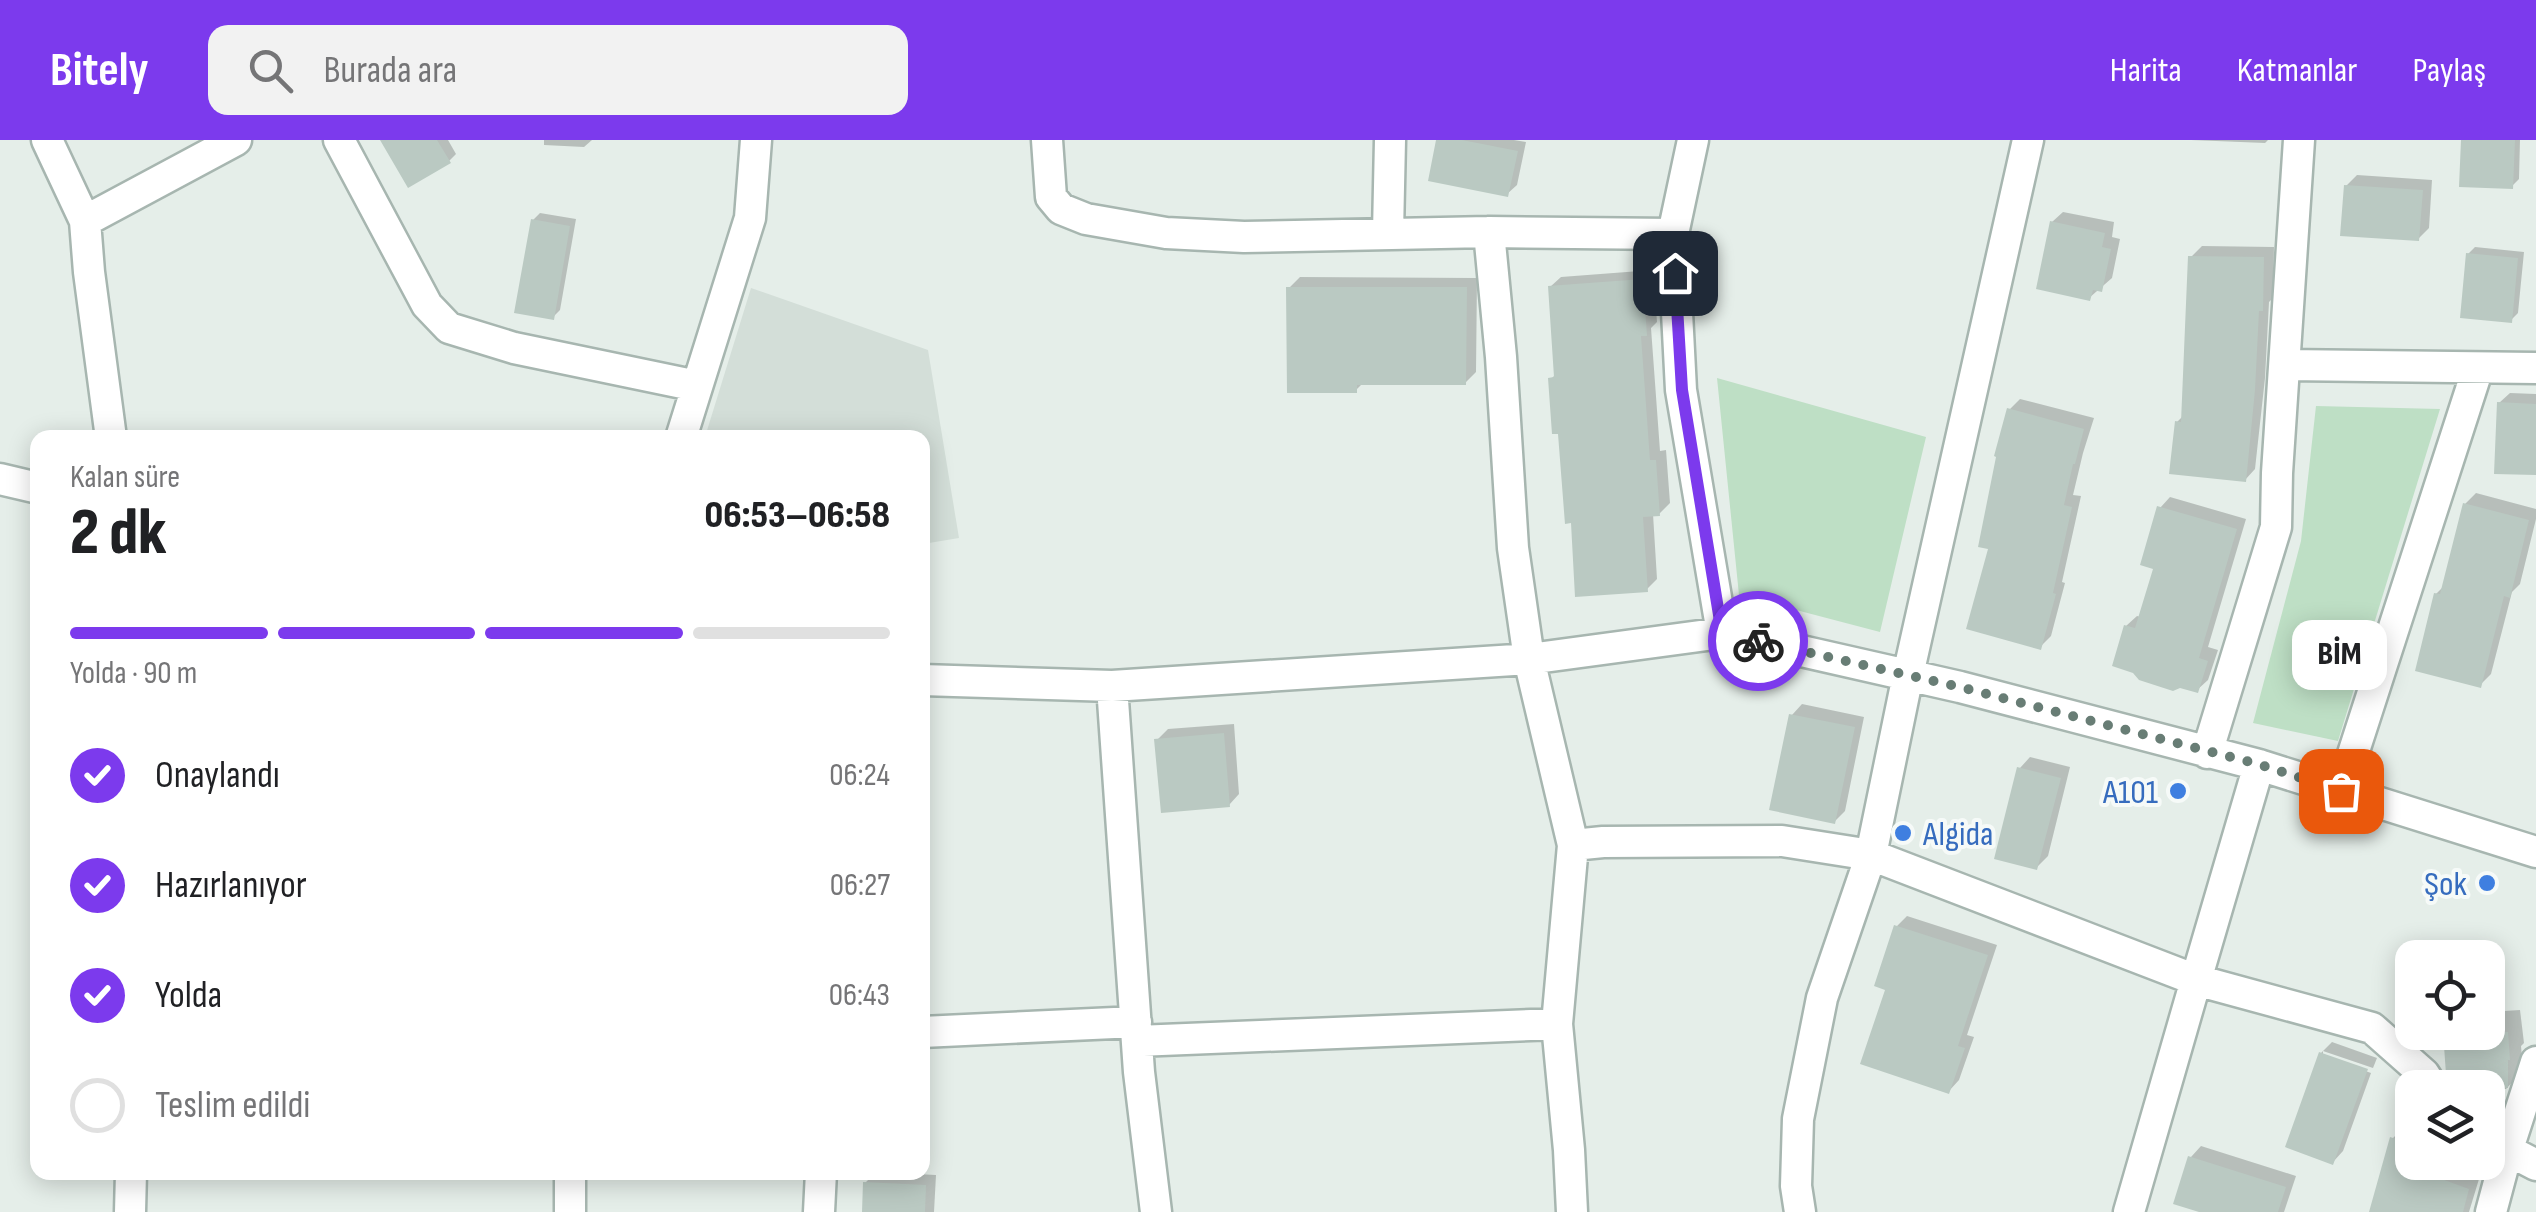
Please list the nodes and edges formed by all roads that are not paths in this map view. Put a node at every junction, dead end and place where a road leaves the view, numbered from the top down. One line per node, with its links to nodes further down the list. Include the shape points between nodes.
1 (47, 140): 10 (street)
2 (236, 140): 10 (street)
3 (339, 140): 17 (street, via 427,305 450,328)
4 (756, 140): 17 (street, via 750,218)
5 (1047, 140): 12 (street, via 1051,197 1062,210 1086,219 1244,237)
6 (1390, 140): 12 (street)
7 (1693, 140): 13 (street)
8 (2028, 140): 24 (street)
9 (2299, 140): 14 (street)
10 (85, 222): 18 (street)
11 (1489, 232): 12 (street); 13 (street); 23 (street, via 1513,548)
12 (1388, 234)
13 (1672, 234): 22 (street, via 1682,390)
14 (2285, 365): 15 (street); 27 (street, via 2276,527)
15 (2478, 368): 16 (street); 29 (street)
16 (2536, 368)
17 (697, 386): 19 (street)
18 (110, 430)
19 (683, 430)
20 (0, 479): 21 (street)
21 (30, 486)
22 (1722, 633): 23 (street); 24 (street)
23 (1529, 659): 26 (street); 30 (street)
24 (1908, 675): 27 (street); 32 (street)
25 (930, 680): 26 (street)
26 (1112, 686): 36 (street)
27 (2207, 753): 28 (street)
28 (2258, 764): 29 (street); 33 (street)
29 (2341, 791): 31 (street)
30 (1573, 845): 32 (street, via 1782,841); 34 (street)
31 (2536, 852)
32 (1871, 854): 33 (street); 51 (street, via 1822,998 1798,1119)
33 (2196, 980): 38 (street, via 2372,1028); 52 (street)
34 (1557, 1024): 36 (street); 50 (street)
35 (930, 1032): 36 (street)
36 (1136, 1032): 49 (street)
37 (2536, 1062): 39 (street)
38 (2419, 1070)
39 (2505, 1129)
40 (2505, 1150): 41 (street)
41 (2536, 1165)
42 (130, 1180): 46 (street)
43 (570, 1180): 47 (street)
44 (820, 1180): 48 (street)
45 (2494, 1180): 53 (street)
46 (130, 1212)
47 (570, 1212)
48 (819, 1212)
49 (1156, 1212)
50 (1572, 1212)
51 (1800, 1212)
52 (2129, 1212)
53 (2491, 1212)

